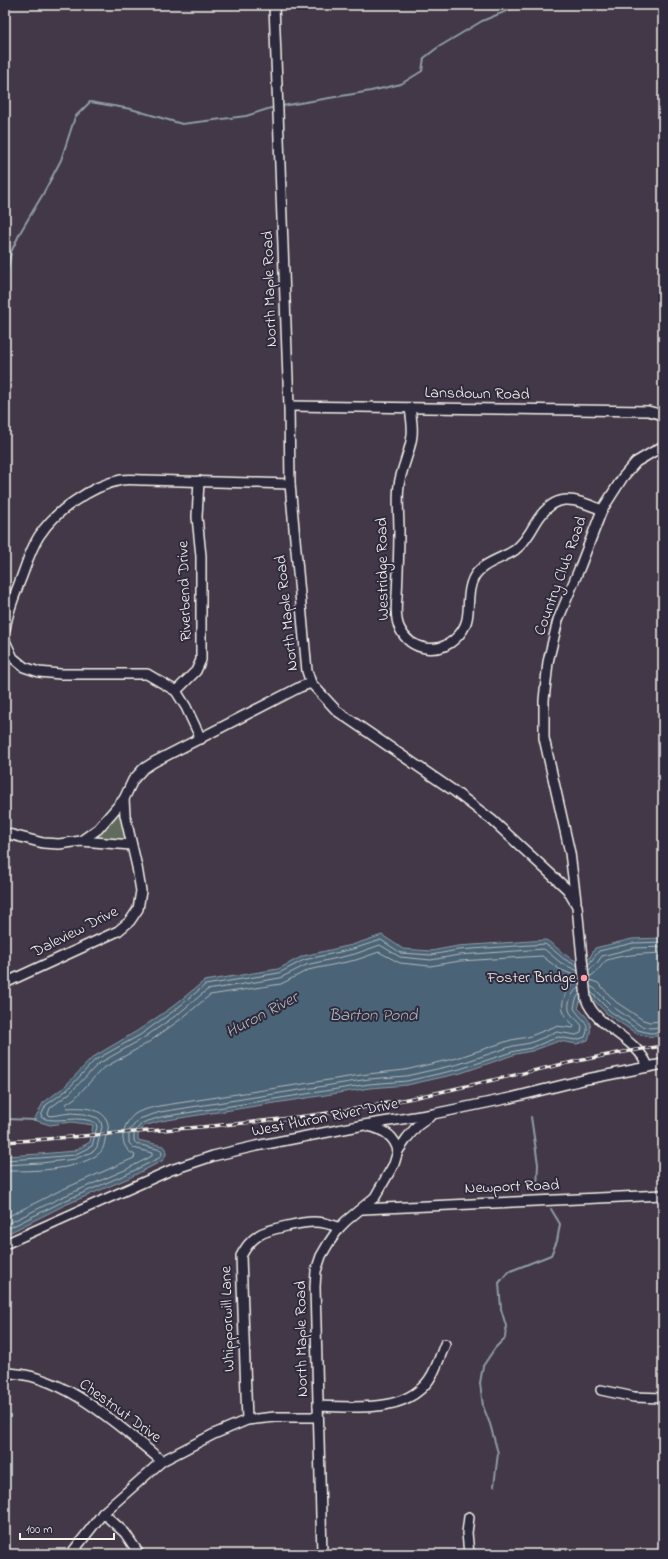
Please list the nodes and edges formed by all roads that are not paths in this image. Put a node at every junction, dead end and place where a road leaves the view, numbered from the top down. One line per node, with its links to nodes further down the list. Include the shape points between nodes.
1 (274, 5): 2 (street, North Maple Road)
2 (289, 406): 3 (street, Lansdown Road); 7 (street, North Maple Road)
3 (410, 408): 4 (street, Lansdown Road, via 648,411); 8 (street, Westridge Road, via 412,436 399,484 397,508 399,560 396,610 399,629 406,638 418,646 426,649 439,648 455,640 467,622 473,578 481,569 515,550 550,505 573,500)
4 (663, 415)
5 (663, 446): 8 (street, Country Club Road, via 636,462)
6 (199, 481): 7 (street); 9 (street, via 121,480 100,486 59,513 39,536 28,558 6,619); 12 (street, Riverbend Drive, via 196,517 201,563 201,660 196,670)
7 (290, 484): 11 (street, North Maple Road, via 306,665)
8 (602, 510): 18 (street, Country Club Road, via 558,620 548,662 544,700 544,738 570,854)
9 (5, 630)
10 (5, 641): 12 (street, via 13,658 24,667 39,672 147,674)
11 (311, 683): 13 (street); 18 (street, North Maple Road, via 337,711 492,820 567,889)
12 (176, 691): 13 (street)
13 (201, 739): 14 (street, via 143,769 133,780)
14 (124, 799): 16 (street, via 98,829); 17 (street, Daleview Drive)
15 (5, 833): 16 (street, via 43,843 59,844)
16 (80, 840): 17 (street)
17 (131, 845): 19 (street, Daleview Drive, via 141,891 138,909 130,921 118,931)
18 (577, 906): 21 (street, North Maple Road, via 586,999 589,1007 594,1015 630,1043)
19 (5, 983)
20 (663, 1064): 21 (street, West Huron River Drive)
21 (648, 1066): 22 (street, West Huron River Drive)
22 (433, 1114): 23 (street, West Huron River Drive); 24 (street, North Maple Road, via 417,1126)
23 (364, 1125): 24 (street, via 379,1128 392,1137); 28 (street, West Huron River Drive, via 213,1156 171,1170)
24 (398, 1151): 26 (street, North Maple Road, via 381,1188)
25 (663, 1195): 26 (street, Newport Road)
26 (363, 1209): 27 (street, North Maple Road)
27 (339, 1228): 33 (street, North Maple Road, via 321,1256 316,1271); 35 (street, Whipporwill Lane, via 329,1223 314,1222 260,1234 247,1244 241,1256)
28 (5, 1244)
29 (445, 1344): 33 (street, via 432,1376 412,1396 382,1406)
30 (9, 1373): 36 (street, Chestnut Drive, via 52,1383 64,1389 103,1413)
31 (601, 1390): 32 (street, via 634,1397)
32 (663, 1398)
33 (318, 1406): 34 (street, North Maple Road)
34 (318, 1417): 35 (street); 41 (street, North Maple Road)
35 (247, 1420): 36 (street)
36 (162, 1460): 37 (street)
37 (103, 1513): 39 (street); 40 (street, via 125,1533)
38 (469, 1517): 42 (street)
39 (71, 1554)
40 (139, 1554)
41 (322, 1554)
42 (469, 1554)

